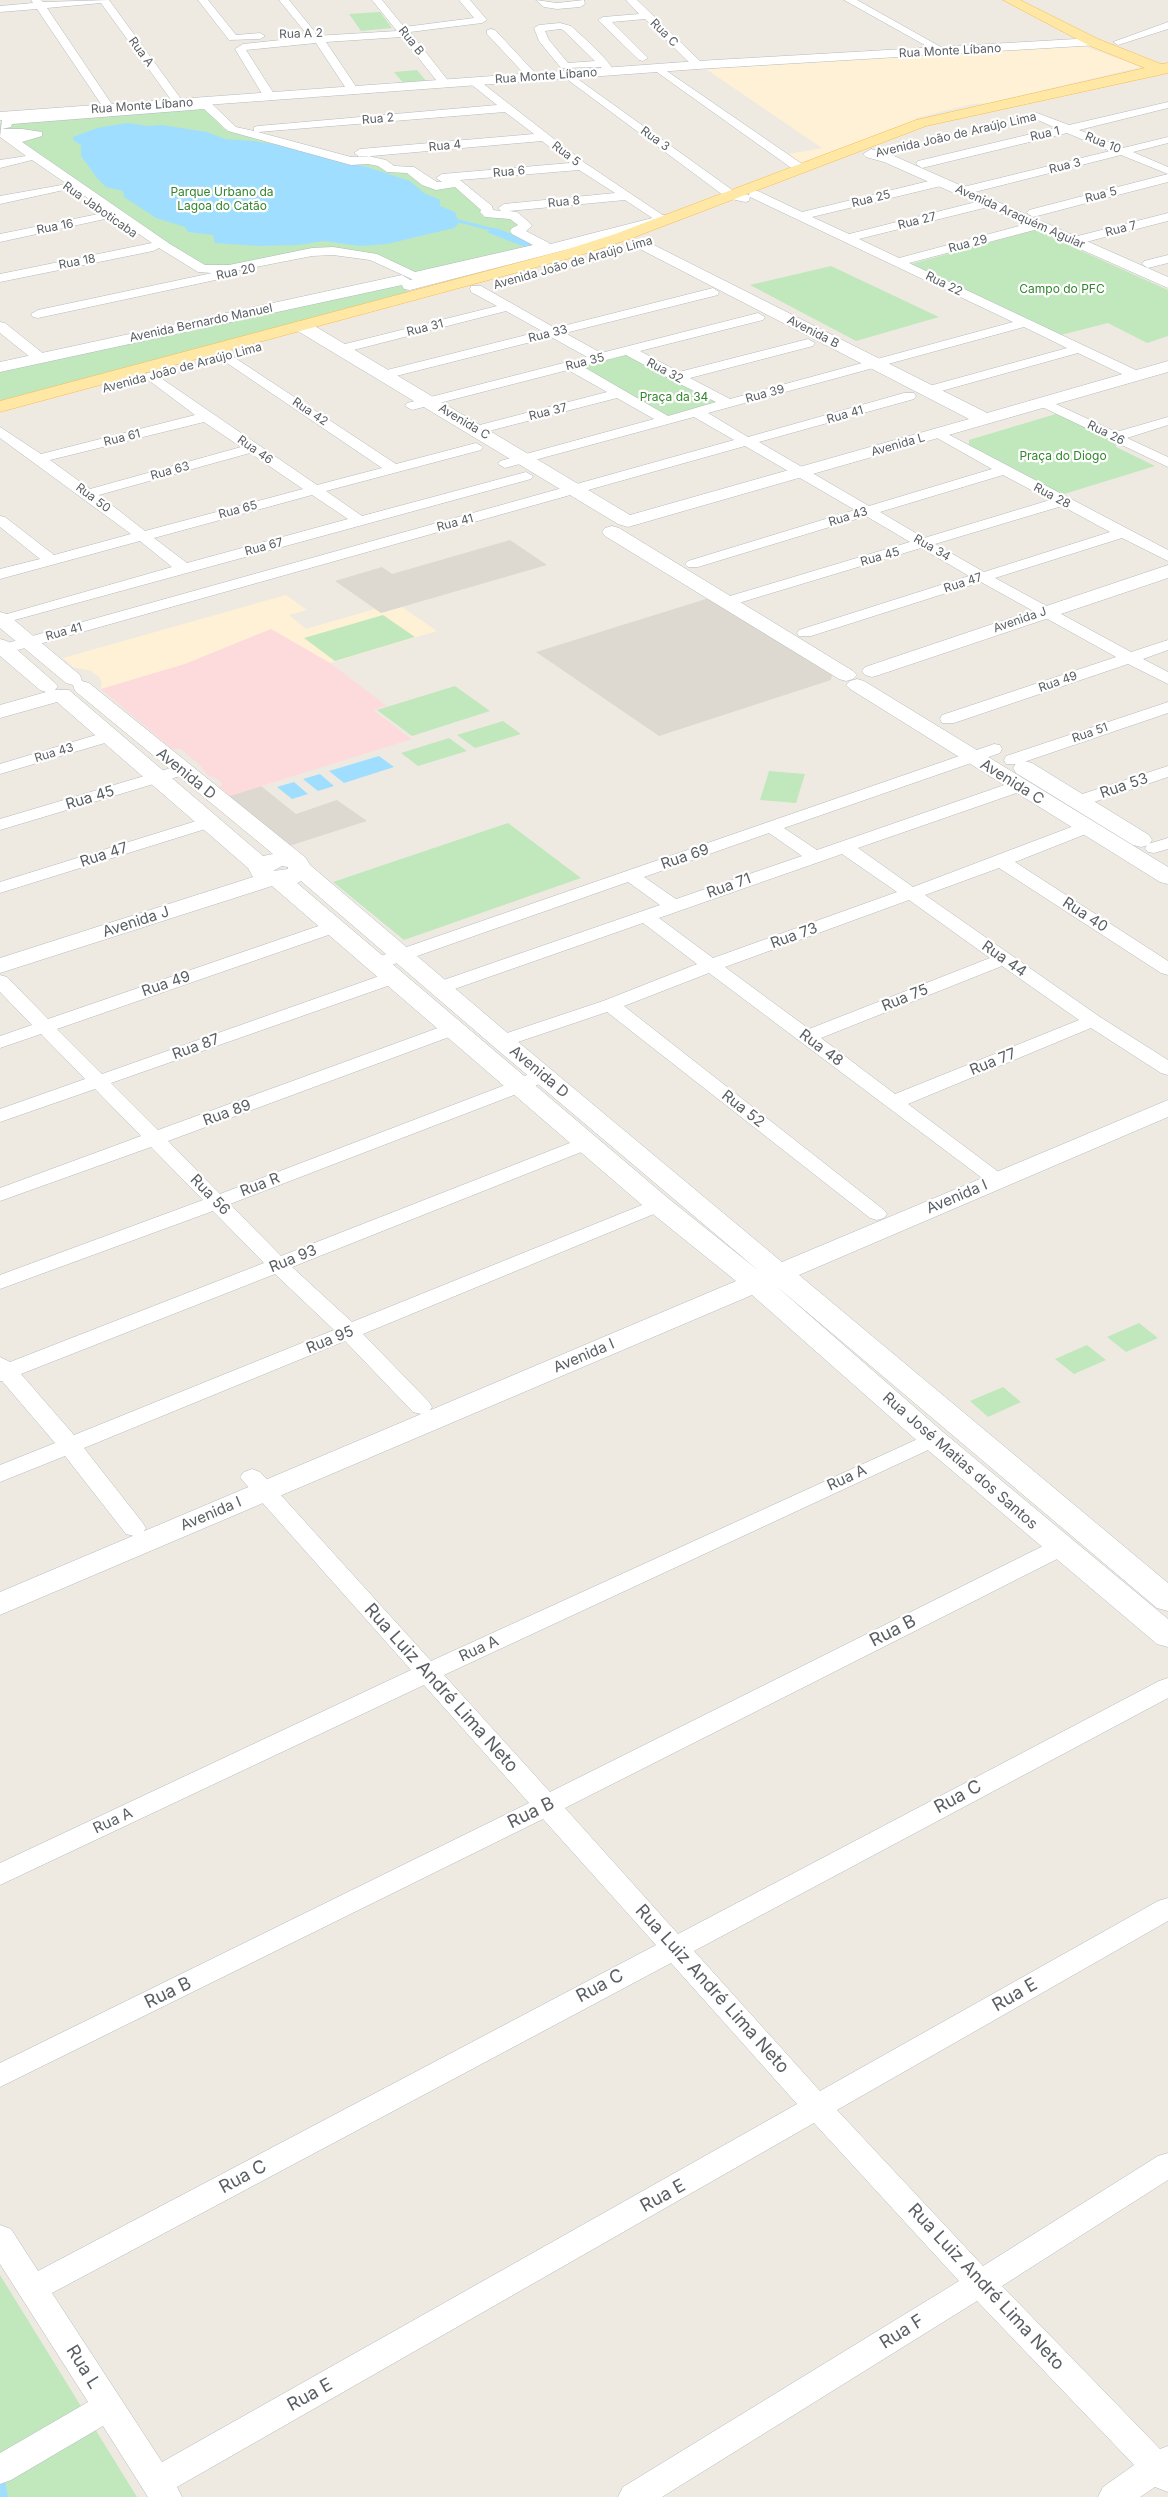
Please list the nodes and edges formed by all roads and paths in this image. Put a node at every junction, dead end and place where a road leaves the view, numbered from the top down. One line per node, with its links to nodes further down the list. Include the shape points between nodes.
1 (104, 0): 10 (street); 36 (street, Rua A)
2 (203, 0): 18 (street, Rua A 2, via 233,38)
3 (284, 0): 18 (street)
4 (377, 0): 16 (street, Rua B)
5 (464, 0): 16 (street, via 482,18 480,21)
6 (579, 0): 9 (street, via 582,3 557,6)
7 (632, 0): 14 (street, Rua C)
8 (849, 0): 24 (street)
9 (542, 2)
10 (38, 3): 12 (street); 38 (street)
11 (1015, 3): 13 (main road)
12 (0, 9)
13 (1044, 9): 20 (main road); 21 (main road, via 1074,19)
14 (647, 16): 19 (street, Rua C); 22 (street, via 603,20)
15 (1168, 25): 21 (street)
16 (404, 32): 18 (street); 33 (street, Rua B)
17 (491, 32): 31 (street)
18 (315, 37): 34 (street); 35 (street, via 246,45 240,49)
19 (672, 40): 22 (street); 26 (street, Rua C)
20 (1093, 42): 24 (street, Rua Monte Líbano); 29 (main road)
21 (1118, 42): 29 (main road)
22 (629, 44): 23 (street); 25 (street)
23 (589, 48): 27 (street); 27 (street, via 567,28 538,29 544,41 567,67)
24 (943, 51): 26 (street, Rua Monte Líbano)
25 (643, 58)
26 (698, 65): 28 (street, Rua Monte Líbano)
27 (606, 68): 28 (street, Rua Monte Líbano); 30 (street, Rua Monte Líbano)
28 (658, 68): 58 (street)
29 (1166, 68): 58 (main road, Avenida João de Araújo Lima, via 921,123)
30 (568, 75): 31 (street, Rua Monte Líbano); 68 (street, Rua 3)
31 (533, 77): 32 (street, Rua Monte Líbano)
32 (473, 81): 33 (street, Rua Monte Líbano); 39 (street, Rua 5)
33 (444, 83): 34 (street, Rua Monte Líbano)
34 (353, 91): 35 (street, Rua Monte Líbano)
35 (270, 97): 36 (street, Rua Monte Líbano)
36 (179, 103): 38 (street, Rua Monte Líbano)
37 (1168, 105): 44 (street, Rua 1)
38 (110, 108): 43 (street, Rua Monte Líbano)
39 (507, 108): 45 (street, Rua 2); 47 (street, Rua 5)
40 (1062, 110): 42 (main road, Avenida João de Araújo Lima)
41 (61, 116): 43 (street); 46 (street, via 67,128); 49 (street, via 207,105 232,129 351,161 368,160 391,169 410,170 436,186 458,184 488,209 486,212 489,214 514,215 526,226 516,232 545,246 414,276 373,256 333,251 312,252 229,270 208,270 198,268 166,248)
42 (1031, 117): 44 (street, Rua 10)
43 (1, 127): 46 (street, via 22,132); 49 (street); 54 (street, Rua Jaboticaba)
44 (1068, 129): 51 (street, Rua 10); 56 (street, Rua 1)
45 (249, 130)
46 (47, 132): 49 (street)
47 (544, 137): 52 (street, Rua 4); 57 (street, Rua 5)
48 (1168, 140): 51 (street, Rua 3)
49 (13, 141)
50 (895, 149): 53 (main road, Avenida João de Araújo Lima); 56 (street, Avenida Araquém Aguiar)
51 (1123, 151): 59 (street, Rua 10); 65 (street, Rua 3)
52 (345, 154)
53 (871, 154): 62 (street, Avenida Araquém Aguiar); 68 (main road, Avenida João de Araújo Lima)
54 (27, 158): 55 (street); 64 (street, Rua Jaboticaba)
55 (0, 164)
56 (922, 164): 65 (street, Avenida Araquém Aguiar)
57 (582, 166): 61 (street, Rua 6); 67 (street, Rua 5)
58 (801, 169): 68 (main road, Avenida João de Araújo Lima)
59 (1168, 171)
60 (1168, 178): 63 (street, Rua 5)
61 (436, 179)
62 (941, 182): 65 (street, Avenida Araquém Aguiar); 73 (street, Rua 25)
63 (1152, 182): 66 (street); 75 (street, Rua 5)
64 (68, 187): 69 (street); 72 (street, Rua Jaboticaba)
65 (970, 189): 70 (street, Avenida Araquém Aguiar); 75 (street, Avenida Araquém Aguiar)
66 (1168, 189)
67 (625, 196): 71 (street, Rua 8); 76 (street, Rua 5)
68 (743, 196): 73 (street, Rua 22); 76 (main road, Avenida João de Araújo Lima); 81 (main road, Avenida João de Araújo Lima)
69 (0, 200)
70 (988, 203): 75 (street, Avenida Araquém Aguiar); 78 (street, Rua 27)
71 (504, 208)
72 (109, 216): 77 (street, Rua 16); 80 (street, Rua Jaboticaba)
73 (801, 216): 78 (street, Rua 22)
74 (1168, 217): 79 (street, Rua 7)
75 (1036, 219): 79 (street, Avenida Araquém Aguiar); 84 (street, Rua 29)
76 (664, 220): 82 (main road, Avenida João de Araújo Lima); 85 (street, Avenida Bernardo Manuel)
77 (0, 238)
78 (846, 239): 84 (street, Rua 22)
79 (1081, 239): 86 (street, Avenida Araquém Aguiar); 92 (street, Avenida Araquém Aguiar)
80 (153, 247): 89 (street, Rua 18); 90 (street, Rua Jaboticaba)
81 (635, 247): 82 (main road, Avenida João de Araújo Lima); 94 (street, Avenida B); 110 (street, Avenida B)
82 (575, 258): 87 (main road, Avenida João de Araújo Lima)
83 (1168, 259): 86 (street)
84 (898, 262): 99 (street, Rua 22)
85 (500, 264): 87 (main road); 91 (street, Avenida Bernardo Manuel)
86 (1148, 264): 88 (street, Avenida Araquém Aguiar)
87 (541, 267): 93 (main road, Avenida João de Araújo Lima); 95 (main road, Avenida João de Araújo Lima)
88 (1168, 272)
89 (0, 278)
90 (202, 279): 91 (street, Rua 20, via 330,254 371,261); 97 (street, Rua 20)
91 (406, 282): 95 (street, Rua 20); 108 (street, Avenida Bernardo Manuel)
92 (1168, 283)
93 (476, 290): 96 (street); 101 (main road, Avenida João de Araújo Lima)
94 (713, 292): 98 (street, Avenida B); 102 (street, Rua 33)
95 (425, 294): 101 (main road, Avenida João de Araújo Lima)
96 (508, 307): 102 (street); 104 (street, Rua 31)
97 (38, 314)
98 (758, 316): 103 (street, Avenida B); 106 (street, Rua 35)
99 (1024, 323): 105 (street, Rua 22); 110 (street, Rua 39)
100 (0, 326): 108 (street)
101 (301, 331): 104 (street, Avenida C); 107 (main road, Avenida João de Araújo Lima); 126 (street, Avenida C); 127 (main road, Avenida João de Araújo Lima)
102 (552, 332): 109 (street); 116 (street, Rua 33)
103 (808, 342): 114 (street, Avenida B); 119 (street)
104 (342, 349): 116 (street, Avenida C)
105 (1078, 349): 118 (street, Rua 22); 120 (street)
106 (629, 351): 109 (street, Rua 35); 119 (street, Rua 32)
107 (226, 356): 117 (main road, Avenida João de Araújo Lima); 143 (street, Rua 42)
108 (40, 358): 113 (street, Avenida Bernardo Manuel)
109 (599, 358): 111 (street, Rua 35)
110 (875, 364): 114 (street, Rua 39); 120 (street, Avenida B)
111 (571, 366): 121 (street); 123 (street, Rua 35)
112 (1168, 366): 118 (street, Avenida L)
113 (0, 367)
114 (858, 370): 122 (street, Avenida B); 124 (street, Rua 39)
115 (1168, 374): 125 (street, Avenida L)
116 (384, 375): 123 (street, Avenida C)
117 (152, 376): 129 (street, Rua 46); 130 (main road, Avenida João de Araújo Lima)
118 (1135, 376): 125 (street, Avenida L)
119 (677, 377): 124 (street, Rua 32)
120 (927, 391): 133 (street, Avenida B)
121 (619, 393): 131 (street); 137 (street, Rua 37)
122 (909, 396): 133 (street, Avenida B); 138 (street, Rua 41)
123 (430, 402): 126 (street, Rua 35); 137 (street, Avenida C)
124 (729, 404): 128 (street, Rua 39)
125 (1050, 405): 133 (street, Avenida L); 135 (street, Avenida L); 136 (street, Rua 26)
126 (412, 406): 137 (street, Avenida C)
127 (0, 407)
128 (697, 413): 131 (street, Rua 39); 138 (street, Rua 34)
129 (206, 416): 139 (street, Rua 46); 140 (street, Rua 61)
130 (0, 417)
131 (667, 421): 142 (street, Rua 39)
132 (1168, 421): 136 (street)
133 (976, 422): 135 (street, Avenida L)
134 (0, 431): 140 (street, Rua 50)
135 (943, 437): 144 (street, Rua 28); 145 (street, Avenida L)
136 (1115, 437): 141 (street, Rua 26)
137 (476, 438): 142 (street, Avenida C); 142 (street, Avenida C, via 505,464); 143 (street, Rua 65)
138 (749, 442): 145 (street, Rua 34); 146 (street, Rua 41)
139 (252, 448): 147 (street, Rua 46); 148 (street, Rua 63)
140 (38, 459): 148 (street, Rua 50)
141 (1168, 462)
142 (525, 467): 146 (street, Avenida C); 149 (street, Avenida C); 153 (street, Rua 67)
143 (394, 469): 147 (street, Rua 65)
144 (1003, 470): 150 (street, Rua 28); 151 (street, Rua 43)
145 (806, 475): 151 (street, Rua 34); 154 (street, Avenida L)
146 (575, 489): 149 (street, Rua 41); 154 (street, Avenida C)
147 (312, 490): 153 (street, Rua 46); 157 (street, Rua 65)
148 (88, 494): 157 (street, Rua 50)
149 (556, 495): 154 (street, Avenida C); 159 (street, Rua 41)
150 (1062, 501): 156 (street, Rua 28); 158 (street, Rua 45)
151 (869, 510): 158 (street, Rua 34); 163 (street, Rua 43)
152 (0, 520): 162 (street)
153 (360, 521): 155 (street, Rua 67)
154 (625, 527): 163 (street, Avenida C); 170 (street, Avenida C)
155 (336, 528): 159 (street); 161 (street, Rua 67)
156 (1121, 533): 160 (street, Rua 28); 167 (street, Rua 47)
157 (141, 536): 162 (street, Rua 65); 164 (street, Rua 50)
158 (924, 544): 167 (street, Rua 34); 170 (street, Rua 45)
159 (366, 548): 168 (street, Rua 41)
160 (1168, 556)
161 (217, 559): 164 (street, Rua 67); 168 (street)
162 (52, 560): 166 (street, Rua 65)
163 (693, 564): 170 (street, Avenida C)
164 (184, 568): 172 (street, Rua 67)
165 (1168, 571): 171 (street, Avenida J)
166 (0, 574)
167 (982, 577): 171 (street, Rua 34); 173 (street, Rua 47)
168 (248, 580): 174 (street, Rua 41)
169 (1168, 584): 171 (street, Avenida J)
170 (736, 599): 173 (street, Avenida C); 178 (street, Avenida C)
171 (1054, 615): 177 (street, Rua 34); 178 (street, Avenida J)
172 (1, 619): 174 (street, Avenida D)
173 (805, 633): 178 (street, Avenida C)
174 (28, 642): 176 (street, Rua 41); 180 (street, Avenida D)
175 (1168, 645): 177 (street, Rua 49)
176 (2, 648): 180 (street, Avenida D)
177 (1128, 658): 179 (street, Rua 34); 184 (street, Rua 49)
178 (867, 676): 184 (street, Avenida C); 187 (street, Avenida C)
179 (1168, 679)
180 (61, 689): 181 (street); 183 (street); 185 (street, Avenida D); 189 (street, Avenida D)
181 (0, 703)
182 (1168, 707): 186 (street, Rua 51)
183 (0, 712)
184 (948, 720): 186 (street, Avenida C)
185 (109, 736): 188 (street, Rua 43); 191 (street, Avenida D)
186 (1003, 755): 187 (street, Rua 69); 193 (street, Avenida C)
187 (972, 757): 192 (street, Avenida C); 196 (street, Rua 69)
188 (0, 770)
189 (181, 770): 191 (street, Rua 45); 202 (street, Avenida D)
190 (1168, 771): 193 (street, Rua 53)
191 (157, 777): 194 (street, Avenida D); 195 (street, Rua 45)
192 (1018, 786): 197 (street, Avenida C); 198 (street, Rua 71)
193 (1080, 801): 199 (street, Avenida C)
194 (209, 822): 202 (street, Avenida D); 205 (street, Rua 47)
195 (0, 825)
196 (771, 827): 200 (street); 203 (street, Rua 69)
197 (1085, 828): 201 (street, Rua 73); 204 (street, Avenida C)
198 (843, 846): 200 (street, Rua 71); 206 (street, Rua 44)
199 (1163, 849)
200 (814, 856): 207 (street, Rua 71)
201 (1001, 861): 206 (street, Rua 73); 215 (street, Rua 40)
202 (277, 870): 209 (street, Avenida D); 210 (street, Avenida J); 213 (street, Avenida J); 214 (street, Avenida D)
203 (631, 876): 207 (street); 214 (street, Rua 69)
204 (1168, 877)
205 (0, 888)
206 (913, 894): 211 (street, Rua 44); 212 (street, Rua 73)
207 (673, 906): 208 (street, Rua 71)
208 (645, 916): 212 (street, Rua 48); 217 (street, Rua 71)
209 (333, 927): 214 (street, Avenida D); 220 (street, Rua 49)
210 (0, 954)
211 (1004, 959): 219 (street, Rua 44); 222 (street, Rua 75)
212 (712, 965): 218 (street, Rua 73); 222 (street, Rua 48)
213 (0, 966)
214 (390, 966): 217 (street, Avenida D); 221 (street, Avenida D); 227 (street, Rua 87)
215 (1168, 969)
216 (0, 981): 220 (street, Rua 56)
217 (439, 988): 223 (street, Avenida D)
218 (610, 1004): 223 (street, Rua 73); 238 (street, Rua 52)
219 (1092, 1021): 225 (street, Rua 44); 229 (street, Rua 77)
220 (43, 1028): 224 (street, Rua 49); 227 (street, Rua 56)
221 (453, 1029): 226 (street, Avenida D); 232 (street, Rua 89)
222 (807, 1037): 229 (street, Rua 48)
223 (502, 1041): 226 (street, Avenida D)
224 (0, 1042)
225 (1168, 1069)
226 (531, 1080): 233 (street, Avenida D); 236 (street, Rua R); 240 (street, Avenida D)
227 (97, 1082): 231 (street, Rua 87); 232 (street, Rua 56)
228 (1168, 1091): 234 (street, Avenida I)
229 (894, 1102): 234 (street, Rua 48)
230 (1168, 1108): 234 (street, Avenida I)
231 (0, 1116)
232 (155, 1139): 235 (street, Rua 89); 236 (street, Rua 56)
233 (586, 1143): 237 (street, Avenida D); 239 (street, Rua 93)
234 (990, 1175): 238 (street, Avenida I); 240 (street, Avenida I)
235 (0, 1195)
236 (217, 1202): 239 (street, Rua 56); 241 (street, Rua R)
237 (659, 1205): 240 (street, Avenida D); 242 (street, Rua 95)
238 (877, 1214): 240 (street, Avenida I)
239 (278, 1266): 242 (street, Rua 56); 244 (street, Rua 93)
240 (760, 1272): 243 (street, Avenida I); 246 (street, Rua José Matias dos Santos); 253 (street, Rua José Matias dos Santos)
241 (0, 1282)
242 (349, 1332): 245 (street, Rua 56); 247 (street, Rua 95)
243 (619, 1332): 245 (street, Avenida I); 249 (street, Avenida I)
244 (2, 1370): 247 (street)
245 (421, 1407): 249 (street, Avenida I)
246 (933, 1439): 251 (street, Rua José Matias dos Santos); 256 (street, Rua A)
247 (70, 1446): 248 (street, Rua 95); 250 (street)
248 (0, 1474)
249 (259, 1484): 250 (street, Avenida I); 254 (street, Avenida I); 256 (street, Rua Luiz André Lima Neto)
250 (134, 1528): 252 (street, Avenida I)
251 (1060, 1547): 255 (street, Rua José Matias dos Santos); 258 (street, Rua B)
252 (0, 1584)
253 (1168, 1600)
254 (0, 1604)
255 (1168, 1636)
256 (429, 1672): 258 (street, Rua Luiz André Lima Neto); 259 (street, Rua A)
257 (1168, 1686): 261 (street, Rua C)
258 (546, 1806): 261 (street, Rua Luiz André Lima Neto); 262 (street, Rua B)
259 (0, 1875)
260 (1168, 1908): 263 (street, Rua E)
261 (674, 1947): 263 (street, Rua Luiz André Lima Neto); 267 (street, Rua C)
262 (0, 2076)
263 (818, 2108): 266 (street, Rua Luiz André Lima Neto); 271 (street, Rua E)
264 (1168, 2165): 266 (street, Rua F)
265 (0, 2238): 267 (street, Rua L)
266 (980, 2284): 270 (street, Rua Luiz André Lima Neto); 272 (street, Rua F)
267 (33, 2288): 268 (street, Rua L)
268 (108, 2407): 269 (street); 271 (street, Rua L)
269 (11, 2464)
270 (1165, 2468): 273 (street)
271 (161, 2489)
272 (634, 2497)
273 (1114, 2497)

